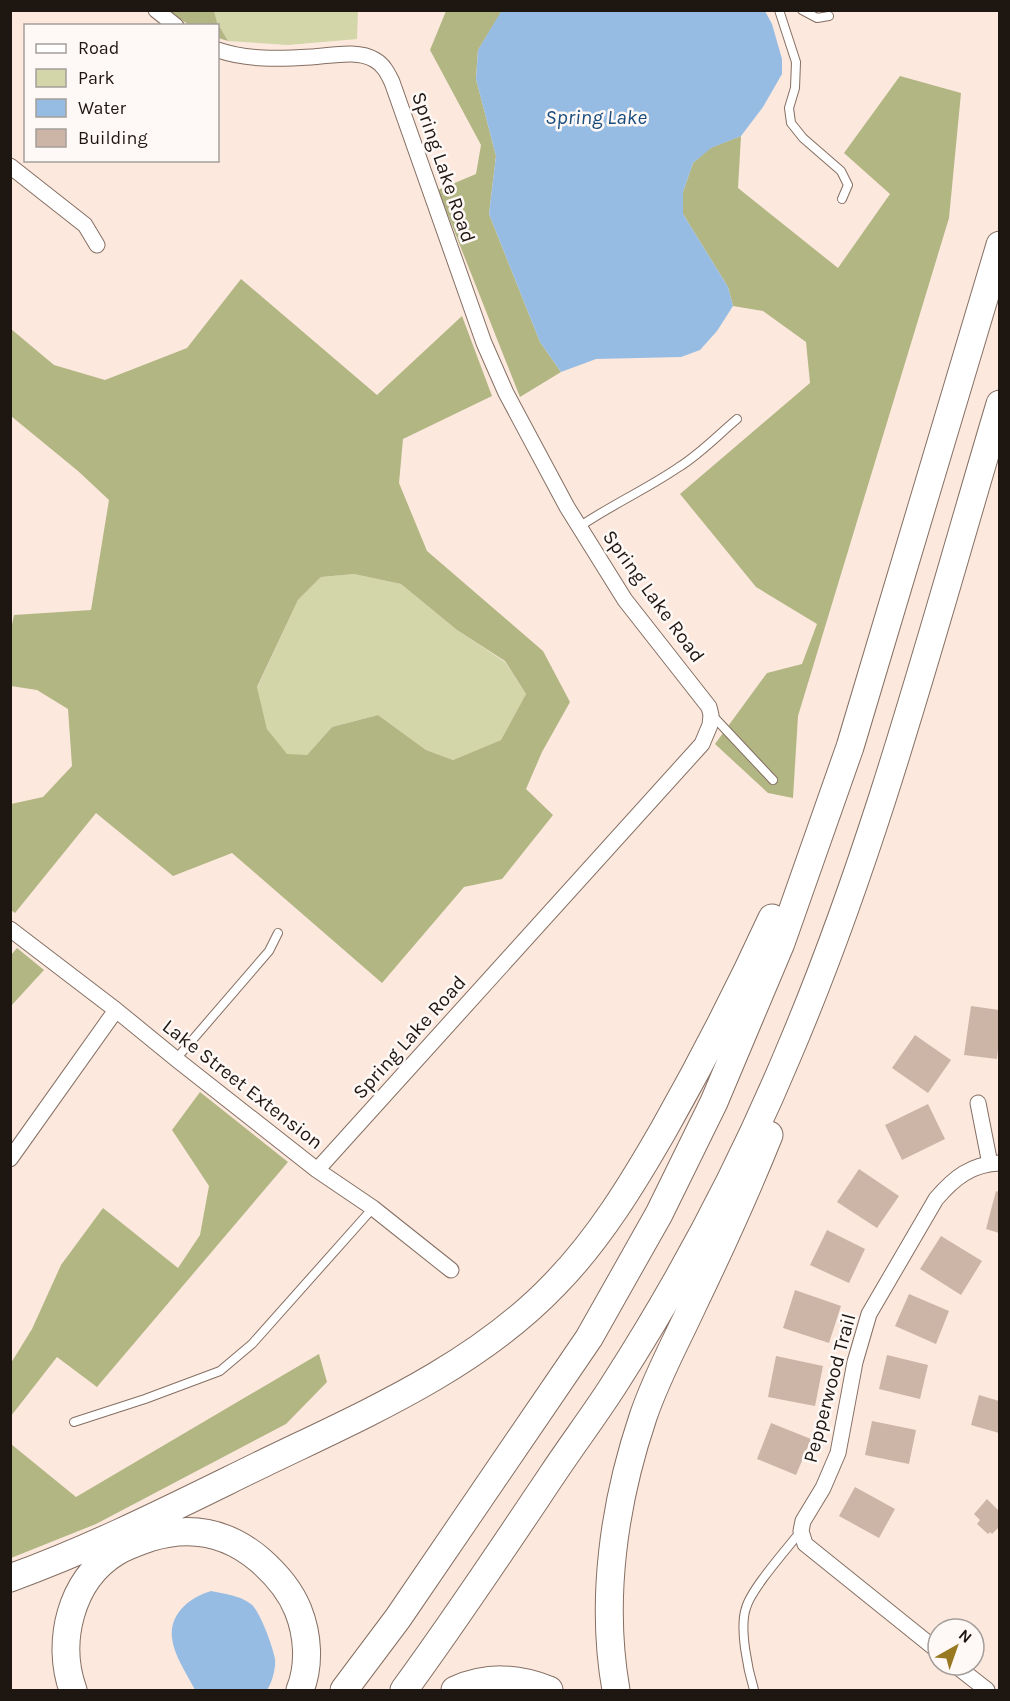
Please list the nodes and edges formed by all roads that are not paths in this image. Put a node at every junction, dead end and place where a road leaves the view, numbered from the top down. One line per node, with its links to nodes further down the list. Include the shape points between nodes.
1 (156, 10): 5 (street)
2 (779, 10): 8 (lane, via 796,62 789,108 791,123 841,171 848,185)
3 (802, 10): 4 (lane, via 818,18)
4 (830, 16)
5 (174, 24)
6 (219, 50): 13 (street, Spring Lake Road, via 256,58 366,56 385,69 484,343 512,404)
7 (10, 166): 9 (street, via 85,225)
8 (842, 200)
9 (97, 245)
10 (999, 245): 16 (highway, via 850,747)
11 (999, 404): 19 (highway, via 883,798)
12 (737, 419): 13 (lane, via 682,465)
13 (579, 527): 14 (street, Spring Lake Road, via 625,600 684,673)
14 (711, 715): 15 (lane); 25 (street, Spring Lake Road, via 702,744)
15 (773, 780)
16 (813, 854): 30 (highway, via 785,887 744,980 644,1164 584,1250 525,1314 449,1366 372,1411 89,1547); 35 (highway, via 781,943 714,1102 618,1289 556,1388)
17 (10, 929): 20 (street, Lake Street Extension)
18 (278, 933): 21 (lane, via 268,951)
19 (824, 966): 36 (highway, via 775,1084 676,1282 609,1392); 39 (highway, via 799,1056 778,1112 658,1380 631,1457 618,1515 610,1581)
20 (116, 1010): 21 (street, Lake Street Extension); 23 (street)
21 (176, 1059): 25 (street, Lake Street Extension)
22 (978, 1103): 24 (street)
23 (10, 1159)
24 (995, 1164): 29 (street, Pepperwood Trail, via 967,1170 936,1199 869,1314 855,1362 838,1453)
25 (317, 1170): 26 (street, Lake Street Extension)
26 (373, 1208): 27 (street, Lake Street Extension); 28 (lane, via 252,1344 220,1371)
27 (451, 1269)
28 (74, 1422)
29 (801, 1531): 31 (street, via 805,1544); 40 (lane, via 745,1608 749,1675)
30 (10, 1578)
31 (926, 1641)
32 (970, 1677): 41 (street)
33 (73, 1690): 34 (highway, via 65,1661 66,1643 74,1603 82,1590 114,1553 180,1531 217,1534 234,1542 281,1581 293,1598 304,1631 306,1662)
34 (300, 1690)
35 (344, 1690)
36 (404, 1690)
37 (455, 1690): 38 (highway, via 497,1679 517,1680)
38 (549, 1690)
39 (616, 1690)
40 (754, 1690)
41 (987, 1690)

